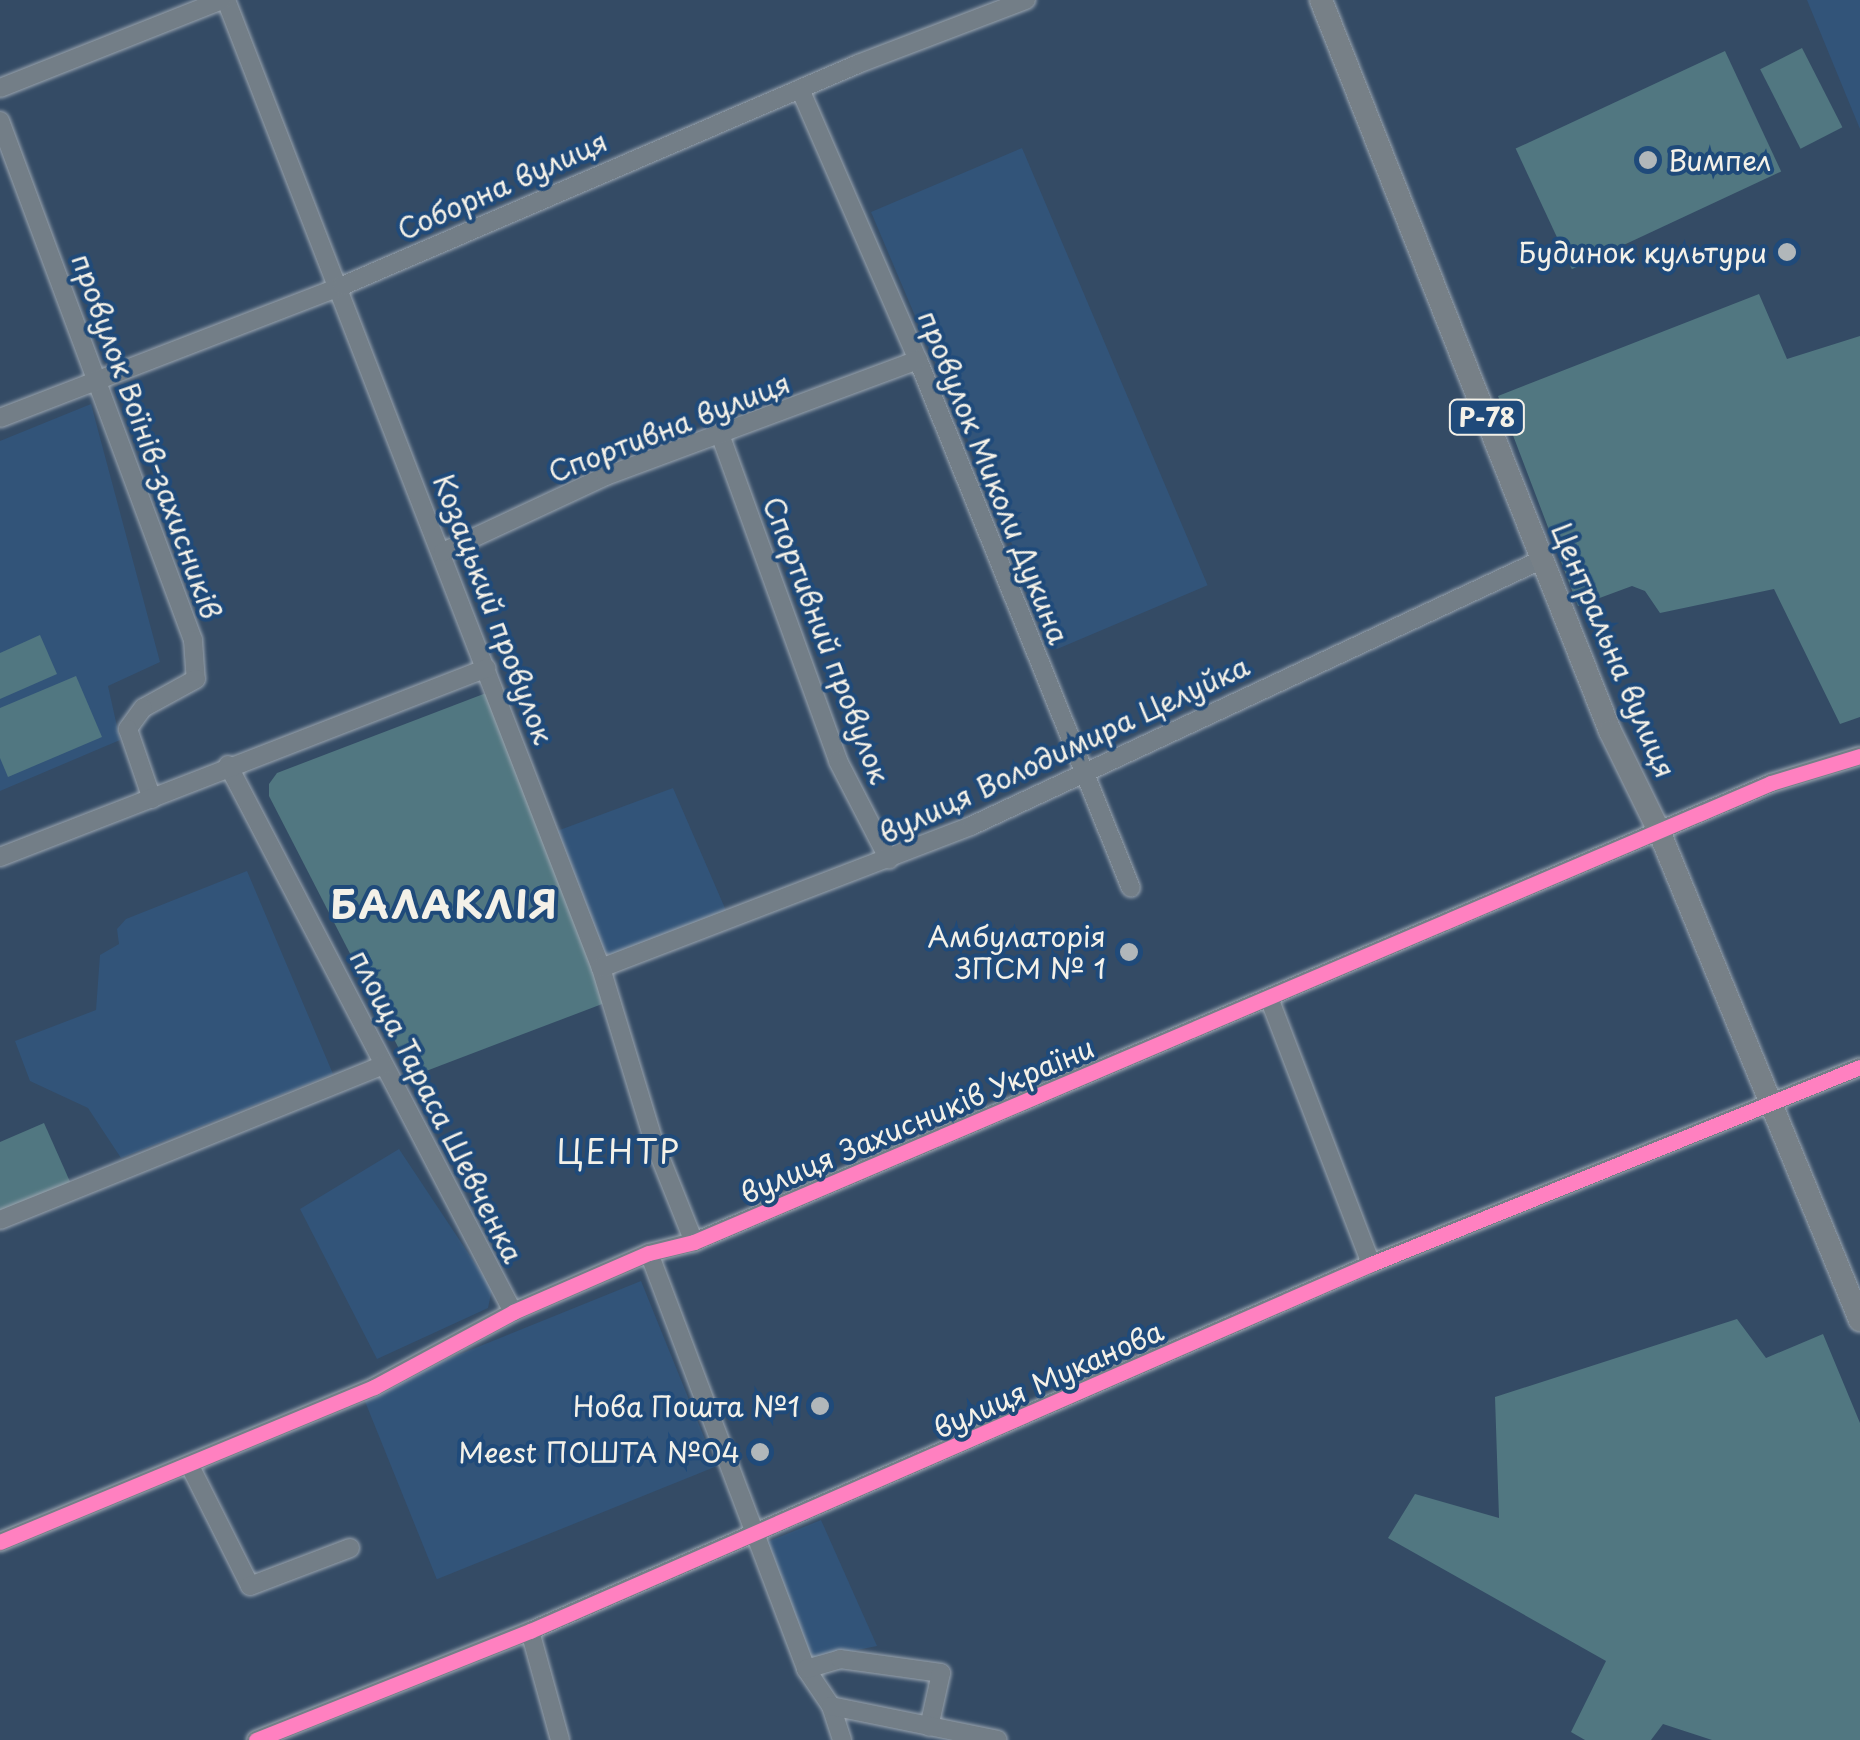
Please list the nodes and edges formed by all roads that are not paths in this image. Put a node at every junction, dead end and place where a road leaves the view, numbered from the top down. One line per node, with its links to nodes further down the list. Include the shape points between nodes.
1 (224, 0): 4 (street); 7 (street, Козацький провулок)
2 (1026, 0): 5 (street, Соборна вулиця)
3 (1321, 0): 13 (main road, Центральна вулиця / Р-78)
4 (0, 88)
5 (800, 89): 7 (street, Соборна вулиця); 8 (street, провулок Миколи Дукина)
6 (0, 121): 9 (street, провулок Воїнів-захисників)
7 (342, 286): 9 (street, Соборна вулиця); 12 (street, Козацький провулок)
8 (918, 360): 11 (street, Спортивна вулиця); 17 (street, провулок Миколи Дукина)
9 (99, 381): 10 (street, Соборна вулиця); 18 (street, провулок Воїнів-захисників, via 193,640 196,678 143,708 128,730)
10 (0, 418)
11 (721, 437): 12 (street, Спортивна вулиця, via 606,476); 21 (street, Спортивний провулок, via 838,761)
12 (443, 552): 14 (street, Козацький провулок)
13 (1541, 560): 17 (street, вулиця Володимира Целуйка); 19 (main road, Центральна вулиця / Р-78, via 1610,732)
14 (487, 668): 16 (street); 23 (street, Козацький провулок)
15 (1860, 756): 19 (street, вулиця Захисників України)
16 (228, 765): 18 (street); 25 (street, площа Тараса Шевченка)
17 (1082, 772): 21 (street, вулиця Володимира Целуйка); 22 (street, провулок Миколи Дукина)
18 (152, 799): 20 (street)
19 (1660, 831): 24 (street, вулиця Захисників України); 27 (main road, Центральна вулиця / Р-78)
20 (0, 857)
21 (889, 860): 23 (street, вулиця Володимира Целуйка)
22 (1131, 888)
23 (601, 968): 29 (street, Козацький провулок, via 654,1142)
24 (1269, 998): 29 (street, вулиця Захисників України); 31 (street)
25 (383, 1066): 28 (street); 32 (street, площа Тараса Шевченка)
26 (1857, 1074): 27 (street, вулиця Муканова)
27 (1769, 1100): 31 (street, вулиця Муканова); 33 (main road, Центральна вулиця / Р-78)
28 (0, 1220)
29 (694, 1242): 30 (street, вулиця Захисників України)
30 (649, 1253): 32 (street, вулиця Захисників України); 35 (street)
31 (1372, 1264): 35 (street, вулиця Муканова)
32 (513, 1312): 34 (street, вулиця Захисників України, via 374,1386)
33 (1860, 1320)
34 (190, 1466): 36 (street, вулиця Захисників України); 37 (street, via 250,1586)
35 (756, 1534): 38 (street, вулиця Муканова); 39 (street)
36 (0, 1542)
37 (350, 1548)
38 (530, 1631): 42 (street, вулиця Муканова); 43 (street)
39 (806, 1668): 40 (street); 41 (street, via 840,1659 941,1672)
40 (831, 1706): 41 (street); 44 (street)
41 (930, 1727): 45 (street)
42 (256, 1740)
43 (560, 1740)
44 (842, 1740)
45 (998, 1740)

